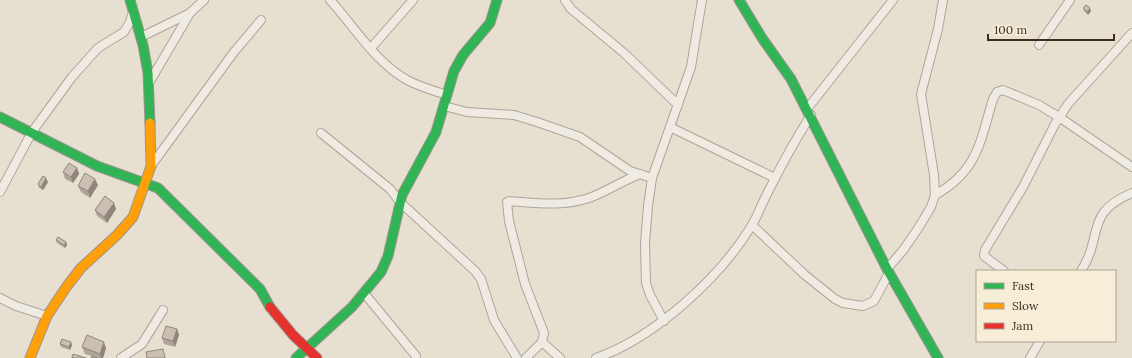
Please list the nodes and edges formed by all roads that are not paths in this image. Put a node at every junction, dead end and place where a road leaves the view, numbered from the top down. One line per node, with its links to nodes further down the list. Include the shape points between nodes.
1 (130, 0): 12 (street)
2 (204, 0): 13 (street)
3 (330, 0): 19 (street)
4 (413, 0): 19 (street)
5 (497, 0): 21 (street, via 490,23 462,55)
6 (565, 0): 22 (street, via 577,15 624,53)
7 (702, 0): 22 (street, via 691,67)
8 (738, 0): 24 (street, via 791,79)
9 (893, 0): 24 (street)
10 (943, 0): 40 (street, via 921,94)
11 (1070, 0): 18 (street)
12 (133, 11): 15 (street); 17 (street)
13 (190, 13): 17 (street); 20 (street)
14 (261, 20): 32 (street, via 234,52)
15 (124, 32): 17 (street); 30 (street, via 103,44 84,62)
16 (1132, 33): 26 (street, via 1068,104)
17 (140, 36): 20 (street)
18 (1039, 45)
19 (371, 48): 21 (street, via 379,58 408,81)
20 (149, 83): 32 (street)
21 (447, 95): 23 (street)
22 (678, 105): 27 (street)
23 (444, 106): 34 (street, via 467,112 514,115 559,129 580,137 630,171); 41 (street, via 436,132)
24 (809, 112): 28 (street); 29 (street)
25 (0, 117): 30 (street)
26 (1060, 117): 33 (street); 40 (street, via 1003,90 997,92 968,170 947,189); 43 (street, via 1023,187 985,250 984,256)
27 (670, 127): 35 (street); 36 (street)
28 (803, 128): 29 (street); 36 (street)
29 (817, 128): 45 (street)
30 (32, 132): 37 (street, via 98,167); 38 (street)
31 (321, 133): 41 (street, via 390,189)
32 (151, 166): 37 (street)
33 (1132, 166)
34 (640, 174): 35 (street); 51 (street, via 590,197 570,203 553,205 507,202 509,221 525,284 544,333)
35 (652, 178): 50 (street, via 646,243 646,283)
36 (775, 178): 42 (street)
37 (145, 181): 49 (street, via 133,217 81,268); 53 (street, via 163,194 260,289 281,324)
38 (0, 192)
39 (1132, 193): 44 (street, via 1112,202 1103,211)
40 (936, 195): 45 (street, via 919,226)
41 (400, 202): 46 (street, via 382,272); 59 (street, via 476,271 494,320)
42 (752, 225): 45 (street, via 805,275 843,303 863,306 874,301); 50 (street, via 720,267)
43 (1003, 270)
44 (1081, 270)
45 (888, 271): 63 (street)
46 (364, 293): 53 (street, via 332,327); 54 (street)
47 (0, 298): 49 (street)
48 (163, 310): 56 (street, via 142,344)
49 (47, 316): 55 (street)
50 (664, 321): 62 (street, via 632,342)
51 (542, 342): 60 (street); 61 (street)
52 (1039, 342): 64 (street)
53 (306, 348): 57 (street); 58 (street)
54 (416, 356)
55 (30, 358)
56 (121, 358)
57 (296, 358)
58 (317, 358)
59 (517, 358)
60 (526, 358)
61 (560, 358)
62 (596, 358)
63 (938, 358)
64 (1030, 358)

